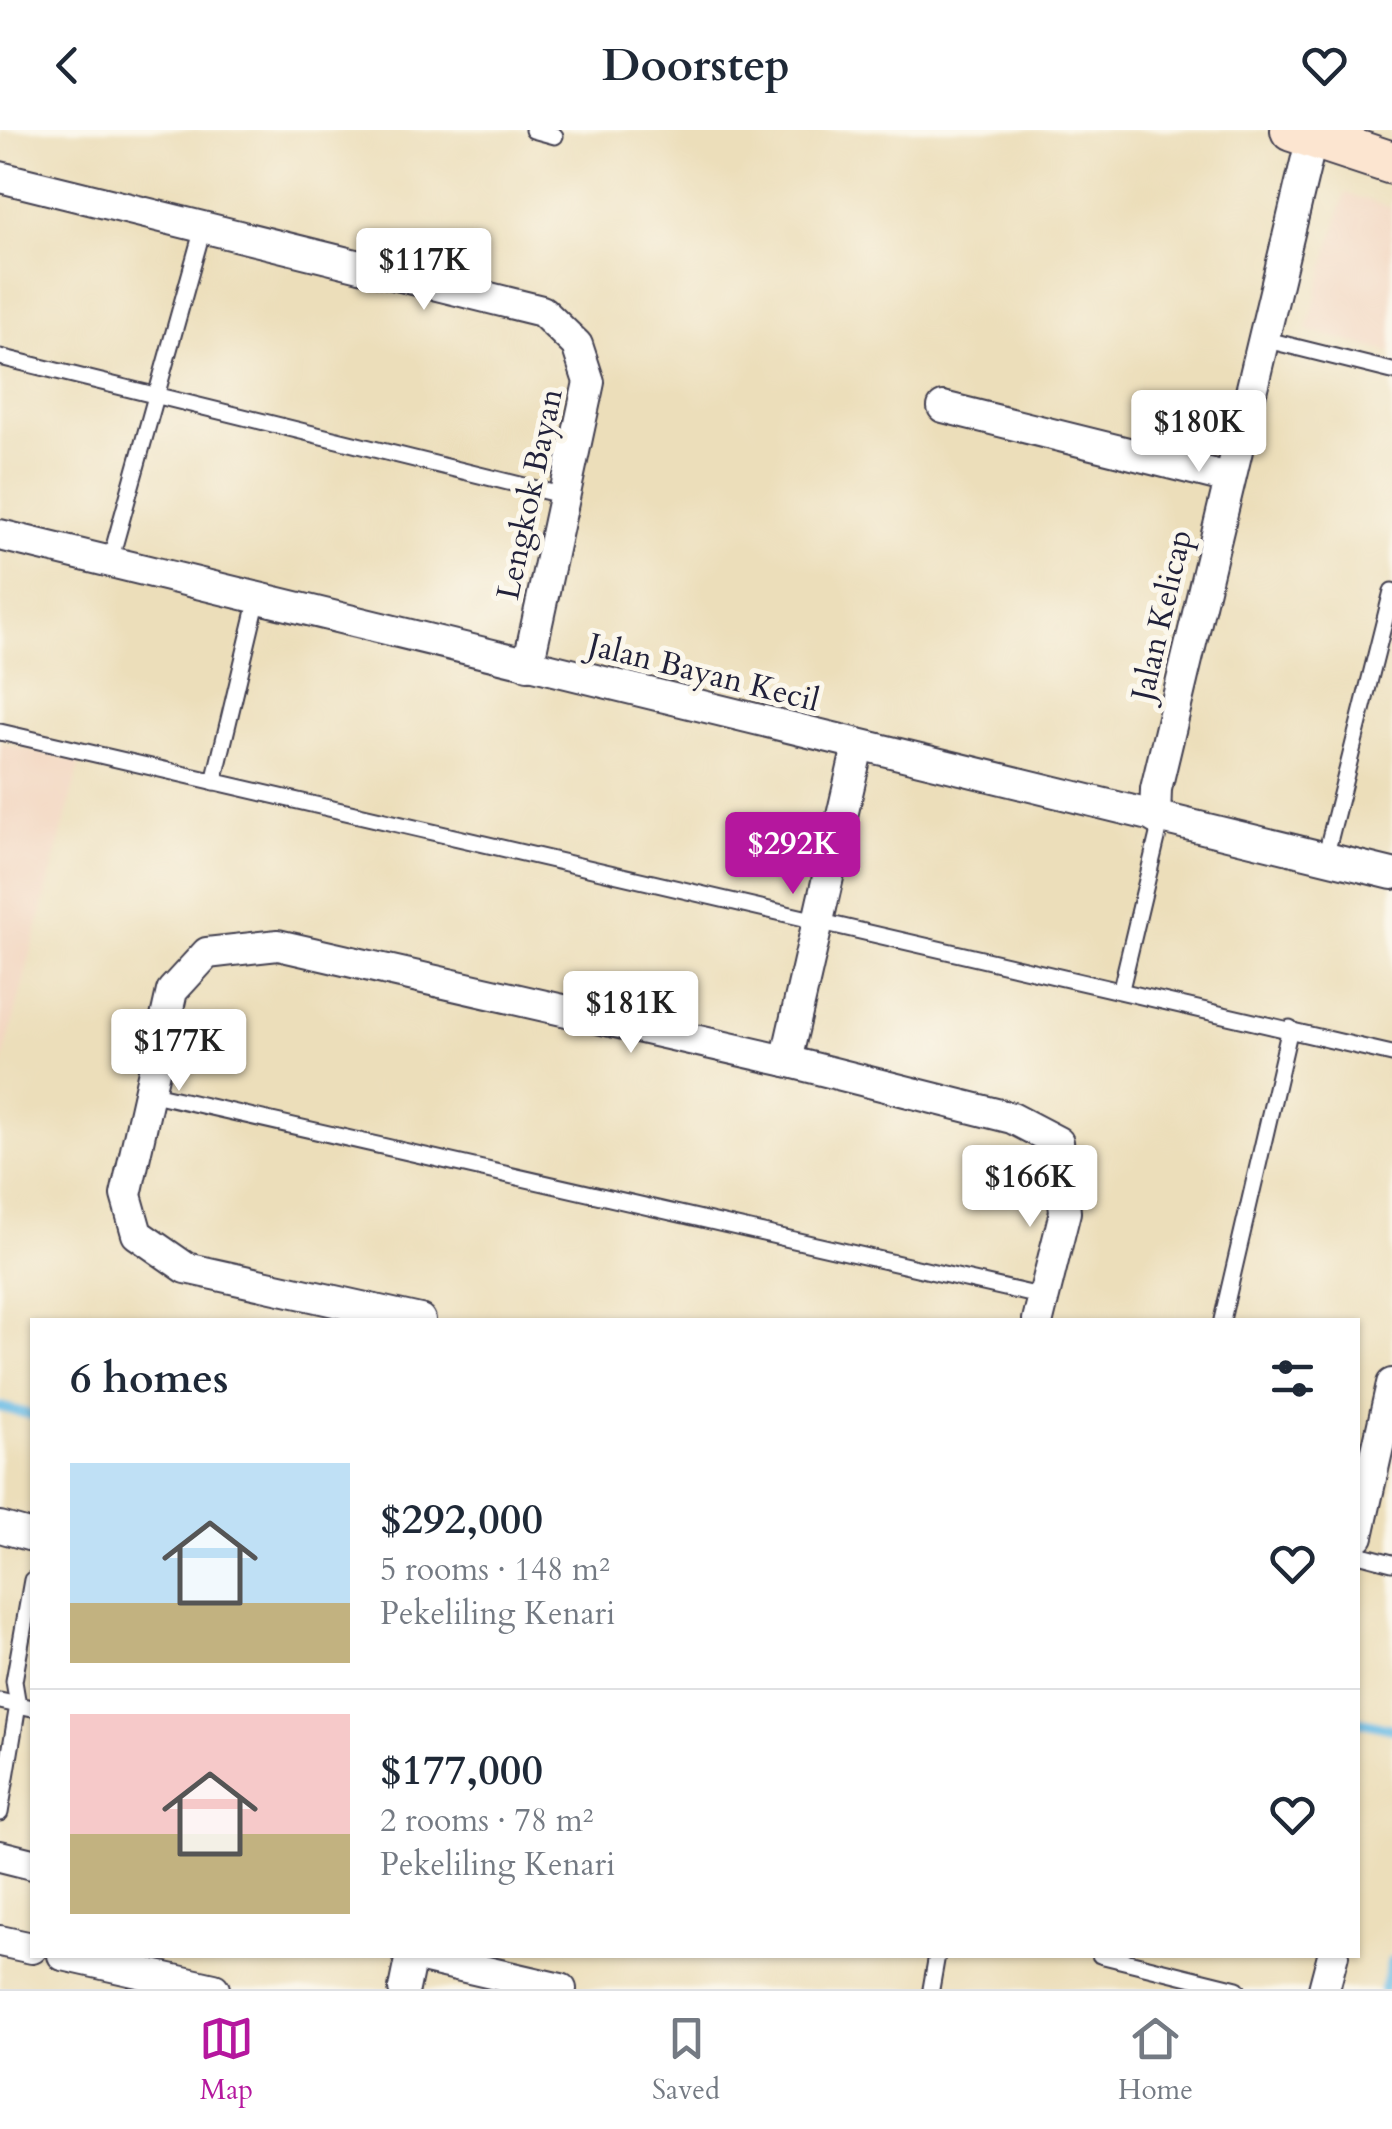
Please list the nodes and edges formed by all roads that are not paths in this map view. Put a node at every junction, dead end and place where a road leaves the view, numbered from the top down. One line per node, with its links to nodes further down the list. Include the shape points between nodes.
1 (533, 130): 3 (lane)
2 (1302, 134): 4 (main road); 7 (street, Jalan Kelicap)
3 (555, 136)
4 (1392, 164)
5 (0, 178): 6 (street, Lengkok Bayan)
6 (203, 228): 10 (lane); 13 (street, Lengkok Bayan, via 542,311 577,346 589,382)
7 (1264, 339): 9 (lane); 12 (street, Jalan Kelicap)
8 (0, 357): 10 (lane)
9 (1392, 370)
10 (157, 393): 13 (lane); 15 (lane)
11 (943, 407): 12 (street)
12 (1230, 478): 22 (street, Jalan Kelicap, via 1156,789)
13 (564, 496): 18 (street, Lengkok Bayan)
14 (0, 536): 15 (street, Jalan Bayan Kecil)
15 (110, 561): 17 (street, Jalan Bayan Kecil)
16 (1392, 591): 23 (lane)
17 (258, 598): 18 (street, Jalan Bayan Kecil); 21 (lane)
18 (528, 666): 20 (street, Jalan Bayan Kecil)
19 (0, 732): 21 (lane)
20 (858, 746): 22 (street, Jalan Bayan Kecil); 25 (street)
21 (214, 782): 25 (lane)
22 (1155, 818): 23 (street, Jalan Bayan Kecil); 26 (lane, via 1158,834)
23 (1325, 858): 24 (street, Jalan Bayan Kecil)
24 (1392, 874)
25 (818, 920): 26 (lane); 29 (street)
26 (1120, 989): 27 (lane)
27 (1290, 1028): 28 (lane); 33 (lane)
28 (1392, 1054)
29 (786, 1061): 30 (street, via 278,945 207,953 172,991); 31 (street, via 1012,1118 1058,1142 1065,1212)
30 (149, 1093): 31 (lane); 32 (street, via 126,1195 137,1234 186,1268)
31 (1041, 1308)
32 (411, 1318)
33 (1222, 1318)
34 (1392, 1384): 35 (street)
35 (1387, 1428): 37 (street)
36 (0, 1527): 38 (street)
37 (1360, 1529)
38 (30, 1535)
39 (1360, 1555): 40 (lane)
40 (1392, 1563)
41 (30, 1591): 43 (lane, via 14,1681)
42 (0, 1701): 43 (lane)
43 (25, 1706): 44 (lane)
44 (0, 1813)
45 (0, 1856): 46 (street)
46 (30, 1864)
47 (0, 1941): 48 (street)
48 (30, 1948)
49 (76, 1958): 56 (street)
50 (411, 1958): 57 (street)
51 (437, 1958): 55 (street)
52 (936, 1958): 59 (lane)
53 (1112, 1958): 60 (lane)
54 (1331, 1958): 61 (street)
55 (470, 1962): 58 (street)
56 (214, 1989)
57 (404, 1989)
58 (561, 1989)
59 (931, 1989)
60 (1237, 1989)
61 (1324, 1989)

